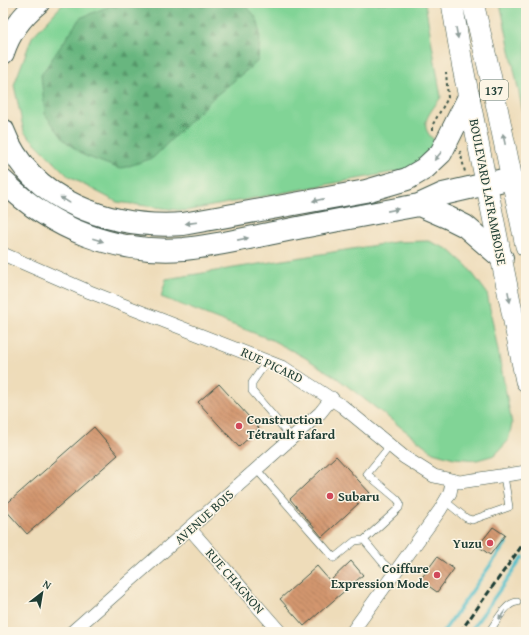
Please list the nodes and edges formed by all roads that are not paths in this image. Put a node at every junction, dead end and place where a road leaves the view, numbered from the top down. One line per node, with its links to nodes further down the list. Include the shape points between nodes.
1 (38, 3): 4 (highway, via 20,22)
2 (452, 3): 5 (main road, BOULEVARD LAFRAMBOISE / 137, one-way to 5)
3 (473, 3): 7 (main road, BOULEVARD LAFRAMBOISE / 137, one-way to 3)
4 (3, 53)
5 (469, 97): 6 (highway, one-way to 6, via 441,153 424,169 407,179 355,193 176,225 122,222 72,204 44,186 28,171 15,155); 9 (main road, BOULEVARD LAFRAMBOISE / 137)
6 (3, 130)
7 (512, 178): 9 (highway); 11 (main road, BOULEVARD LAFRAMBOISE / 137)
8 (3, 181): 10 (highway, one-way to 10, via 37,210 74,231 111,244 150,249 205,246)
9 (486, 183): 10 (highway, via 443,194); 13 (main road, BOULEVARD LAFRAMBOISE / 137)
10 (419, 205): 13 (highway, via 465,226)
11 (526, 246)
12 (3, 254): 14 (street, RUE PICARD, via 105,298)
13 (502, 258): 15 (main road, BOULEVARD LAFRAMBOISE / 137, one-way to 15)
14 (267, 361): 16 (street, RUE PICARD, via 298,376); 17 (lane, via 252,383 252,391)
15 (526, 381)
16 (332, 398): 17 (street, AVENUE BOIS, via 320,413); 18 (street, RUE PICARD)
17 (292, 438): 19 (street, AVENUE BOIS)
18 (390, 446): 22 (street, RUE PICARD, via 423,471); 25 (lane, via 367,474 397,499 400,506)
19 (257, 470): 24 (street, AVENUE BOIS); 25 (lane, via 334,558 355,541)
20 (526, 472): 21 (street, RUE PICARD)
21 (504, 476): 22 (street, RUE PICARD); 23 (lane, via 509,507 472,520)
22 (452, 482): 23 (street)
23 (445, 501): 26 (street)
24 (190, 529): 28 (street, AVENUE BOIS); 29 (street, RUE CHAGNON)
25 (364, 540): 26 (lane)
26 (394, 572): 30 (street)
27 (517, 602): 31 (lane, one-way to 31, via 513,602 507,608)
28 (72, 632)
29 (280, 632)
30 (352, 632)
31 (489, 632)

